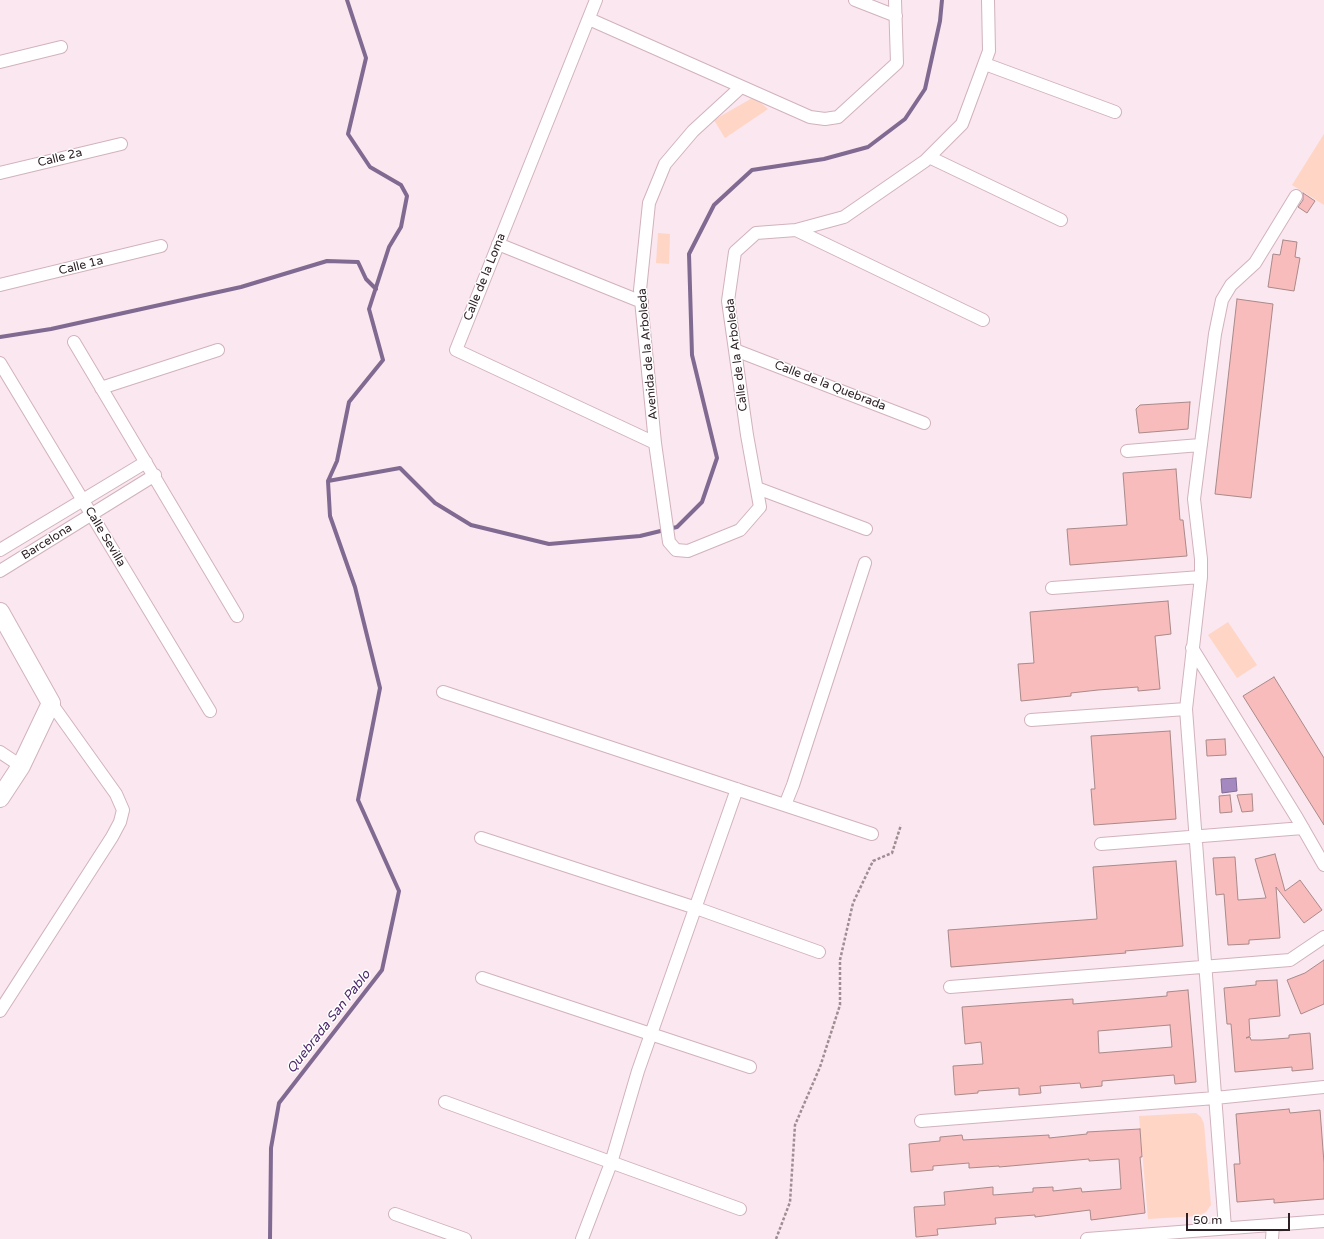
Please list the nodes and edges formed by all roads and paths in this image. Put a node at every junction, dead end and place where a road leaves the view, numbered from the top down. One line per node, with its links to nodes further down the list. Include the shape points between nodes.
1 (596, 0): 6 (street, Calle de la Loma)
2 (855, 0): 5 (street)
3 (895, 0): 5 (street)
4 (988, 0): 9 (street, Calle de la Arboleda, via 989,51)
5 (896, 16): 10 (street, via 897,63 838,117 810,117)
6 (589, 19): 10 (street); 18 (street, Calle de la Loma)
7 (61, 47): 8 (street)
8 (0, 62)
9 (985, 64): 11 (street); 13 (street, Calle de la Arboleda, via 962,124)
10 (741, 87): 21 (street, Avenida de la Arboleda, via 693,131 665,164 649,203 640,290)
11 (1115, 112)
12 (121, 144): 14 (street, Calle 2a)
13 (929, 157): 16 (street); 17 (street, Calle de la Arboleda, via 844,217)
14 (0, 173)
15 (1296, 196): 30 (street, via 1255,263 1231,285 1222,300)
16 (1061, 220)
17 (796, 230): 22 (street); 25 (street, Calle de la Arboleda, via 756,233 735,252 728,301)
18 (498, 244): 21 (street); 29 (street, Calle de la Loma, via 456,350)
19 (162, 246): 20 (street, Calle 1a)
20 (0, 286)
21 (642, 302): 29 (street, Avenida de la Arboleda)
22 (983, 320)
23 (74, 342): 27 (street)
24 (218, 350): 27 (street)
25 (735, 350): 28 (street, Calle de la Quebrada); 34 (street, Calle de la Arboleda)
26 (0, 363): 35 (street, Calle Sevilla)
27 (101, 388): 32 (street)
28 (924, 423)
29 (655, 443): 38 (street, Avenida de la Arboleda)
30 (1200, 445): 31 (street); 42 (street, via 1194,499)
31 (1127, 451)
32 (146, 462): 33 (street); 35 (street, Barcelona)
33 (155, 475): 36 (street, Barcelona); 45 (street)
34 (757, 488): 37 (street); 38 (street, Calle de la Arboleda, via 760,507 740,530 688,550 676,550)
35 (83, 500): 36 (street, Calle Sevilla); 39 (street, Barcelona)
36 (92, 514): 41 (street, Barcelona); 50 (street, Calle Sevilla)
37 (866, 529)
38 (669, 542)
39 (0, 550)
40 (865, 563): 56 (street)
41 (0, 571)
42 (1201, 577): 43 (street); 46 (street)
43 (1052, 588)
44 (0, 612): 48 (street)
45 (237, 616)
46 (1192, 648): 49 (street); 58 (street)
47 (443, 692): 54 (street)
48 (52, 703): 53 (street); 70 (street, via 116,794 122,810 120,822)
49 (1186, 709): 51 (street); 61 (street)
50 (210, 711)
51 (1031, 720)
52 (0, 752): 53 (street)
53 (21, 766): 55 (street)
54 (737, 789): 56 (street); 64 (street)
55 (0, 798)
56 (785, 805): 59 (street)
57 (901, 825): 86 (path, via 892,853 872,861 853,903 840,960 840,1005 820,1067 795,1125 790,1202)
58 (1303, 828): 61 (street); 63 (street)
59 (872, 834)
60 (481, 838): 64 (street)
61 (1196, 838): 62 (street); 67 (street)
62 (1102, 844)
63 (1324, 865)
64 (696, 908): 66 (street); 71 (street)
65 (1324, 937): 67 (street, via 1290,960)
66 (819, 952)
67 (1206, 968): 69 (street); 74 (street)
68 (482, 978): 71 (street)
69 (950, 987)
70 (0, 1011)
71 (651, 1034): 72 (street); 77 (street)
72 (750, 1067)
73 (1324, 1087): 74 (street)
74 (1215, 1098): 76 (street); 82 (street)
75 (445, 1102): 77 (street)
76 (921, 1121)
77 (611, 1163): 78 (street); 85 (street)
78 (740, 1209)
79 (394, 1214): 84 (street)
80 (1324, 1221): 81 (street)
81 (1273, 1225): 82 (street); 88 (street)
82 (1225, 1228): 83 (street)
83 (1175, 1235): 87 (street)
84 (465, 1239)
85 (582, 1239)
86 (776, 1239)
87 (1087, 1239)
88 (1272, 1239)

